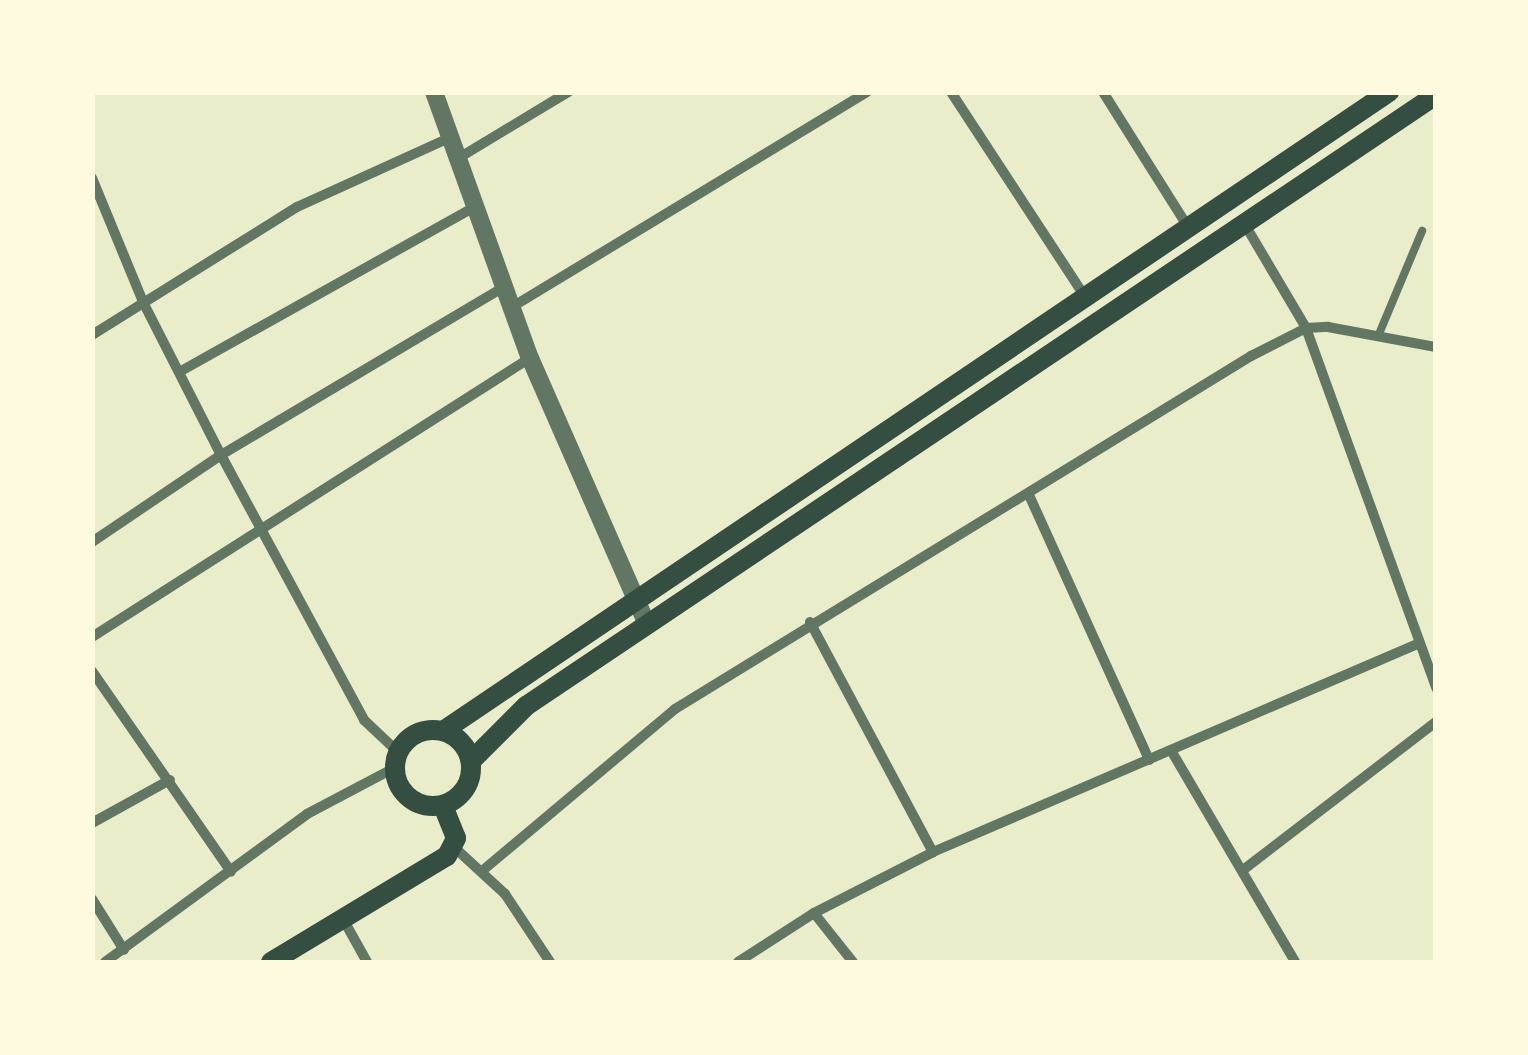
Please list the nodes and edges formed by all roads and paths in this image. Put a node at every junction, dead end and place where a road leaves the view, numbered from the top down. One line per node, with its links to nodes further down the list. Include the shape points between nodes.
1 (434, 92): 8 (street)
2 (568, 92): 9 (street)
3 (867, 92): 18 (street)
4 (952, 92): 16 (street)
5 (1104, 92): 13 (street)
6 (1388, 92): 13 (main road)
7 (1436, 96): 12 (main road)
8 (449, 138): 9 (street); 17 (street, via 297,207)
9 (457, 160): 11 (street)
10 (92, 178): 17 (street)
11 (474, 207): 15 (street); 24 (street)
12 (1244, 223): 19 (street); 31 (main road)
13 (1189, 228): 16 (main road)
14 (1422, 231): 20 (lane)
15 (504, 287): 18 (street); 25 (street)
16 (1086, 298): 29 (main road)
17 (143, 302): 21 (street); 24 (street)
18 (512, 307): 23 (street)
19 (1306, 328): 20 (street); 26 (street); 33 (street)
20 (1380, 334): 22 (street)
21 (92, 335)
22 (1436, 347)
23 (530, 358): 27 (street); 29 (street)
24 (181, 371): 25 (street)
25 (221, 454): 27 (street); 28 (street)
26 (1029, 495): 30 (street); 40 (street)
27 (264, 526): 32 (street); 39 (street, via 364,720)
28 (92, 542)
29 (635, 600): 31 (street); 37 (main road)
30 (810, 622): 46 (street); 48 (street, via 675,708)
31 (646, 624): 41 (main road, via 526,706)
32 (92, 637)
33 (1415, 645): 35 (street); 38 (street)
34 (93, 670): 42 (street)
35 (1436, 688)
36 (1436, 722): 47 (street)
37 (443, 731): 39 (main road, via 412,737); 41 (main road, via 464,746)
38 (1172, 752): 40 (street); 47 (street)
39 (397, 760): 43 (main road, via 399,786 414,802); 49 (street, via 307,814)
40 (1148, 760): 46 (street)
41 (471, 761): 43 (main road, via 469,784)
42 (170, 780): 44 (street); 49 (street)
43 (443, 806): 45 (main road)
44 (92, 823)
45 (455, 848): 48 (street); 52 (main road)
46 (933, 852): 51 (street)
47 (1243, 870): 60 (street)
48 (482, 871): 57 (street)
49 (231, 872): 53 (street)
50 (92, 899): 53 (street)
51 (814, 913): 58 (street); 59 (street)
52 (343, 919): 55 (main road); 56 (street)
53 (124, 950): 54 (street)
54 (105, 962)
55 (272, 962)
56 (367, 962)
57 (550, 962)
58 (738, 962)
59 (852, 962)
60 (1295, 962)

